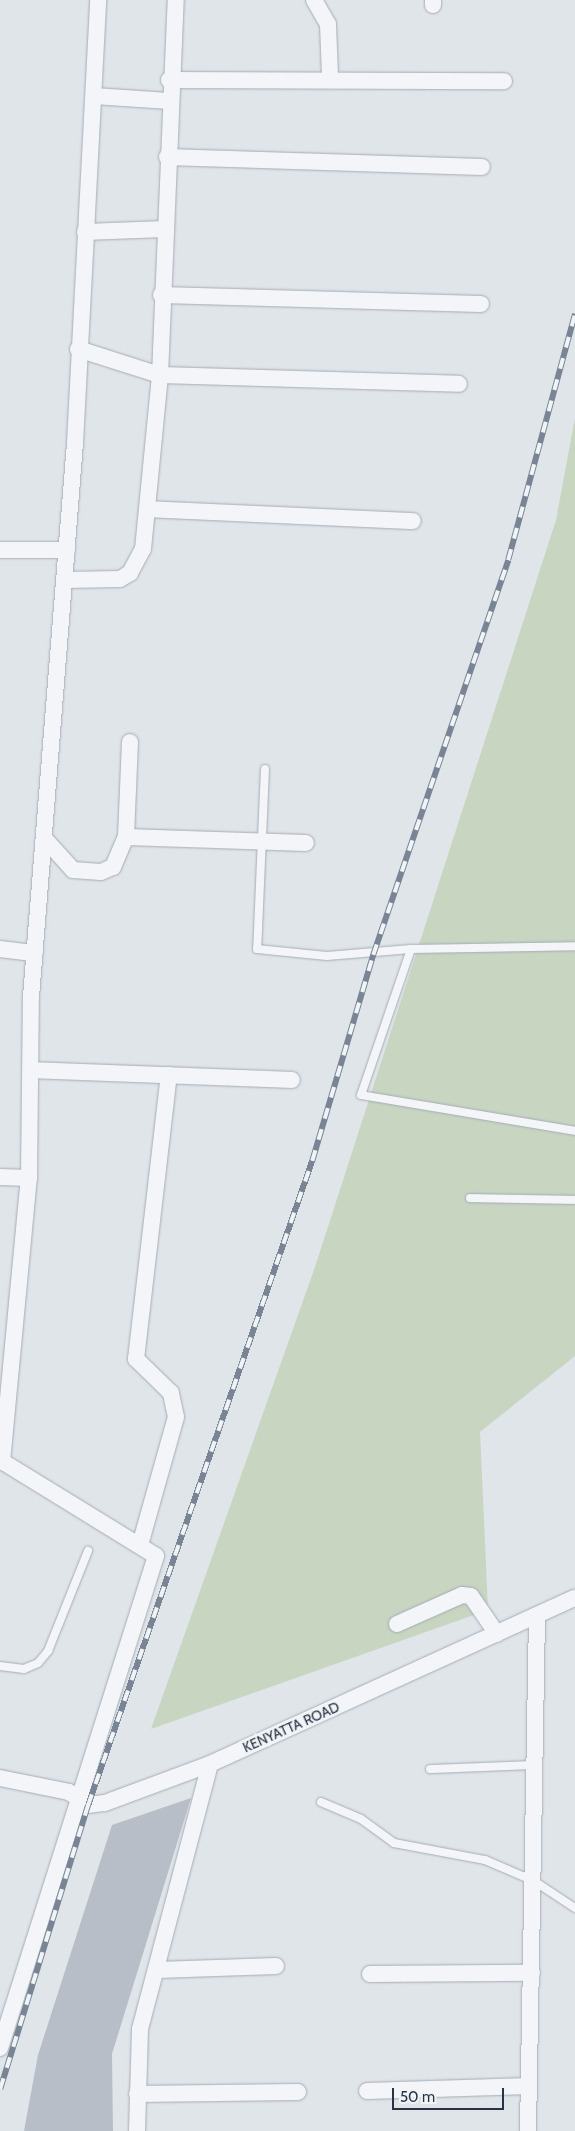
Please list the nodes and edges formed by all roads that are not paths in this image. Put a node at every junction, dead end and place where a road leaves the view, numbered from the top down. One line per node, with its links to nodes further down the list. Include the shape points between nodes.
1 (98, 0): 7 (street)
2 (176, 0): 5 (street)
3 (314, 0): 4 (street, via 328,24)
4 (330, 77): 5 (street); 6 (street)
5 (169, 80): 8 (street)
6 (504, 81)
7 (94, 96): 8 (street); 12 (street)
8 (169, 101): 9 (street)
9 (167, 156): 10 (street); 11 (street)
10 (482, 166)
11 (164, 229): 12 (street); 13 (street)
12 (85, 232): 15 (street)
13 (161, 295): 14 (street); 16 (street)
14 (482, 304)
15 (78, 349): 16 (street); 21 (street)
16 (160, 375): 17 (street); 18 (street, via 150,440)
17 (459, 384)
18 (148, 509): 19 (street); 22 (street, via 143,549 130,573 96,582)
19 (413, 521)
20 (0, 550): 21 (street)
21 (67, 550): 22 (street)
22 (64, 580): 26 (street)
23 (130, 742): 25 (street)
24 (265, 769): 27 (lane)
25 (126, 837): 26 (street, via 118,859 101,872 73,870); 27 (street)
26 (44, 838): 32 (street)
27 (263, 841): 28 (street); 31 (lane, via 257,949 327,956)
28 (306, 843)
29 (575, 946): 31 (lane)
30 (0, 949): 32 (street)
31 (411, 949): 36 (lane, via 361,1095)
32 (35, 953): 33 (street)
33 (31, 1070): 34 (street); 38 (street)
34 (169, 1075): 35 (street); 42 (street, via 136,1359 172,1393 176,1418)
35 (292, 1080)
36 (575, 1131)
37 (0, 1177): 38 (street)
38 (29, 1178): 41 (street)
39 (470, 1198): 40 (lane)
40 (575, 1200)
41 (1, 1461): 42 (street)
42 (140, 1545): 53 (street, via 156,1556)
43 (88, 1551): 48 (lane, via 48,1651 38,1664 24,1669)
44 (575, 1598): 45 (street, KENYATTA ROAD)
45 (537, 1615): 47 (street, KENYATTA ROAD); 50 (street)
46 (397, 1624): 47 (street, via 462,1596 471,1596)
47 (497, 1634): 49 (street, KENYATTA ROAD)
48 (0, 1666)
49 (210, 1764): 53 (street, KENYATTA ROAD, via 105,1803 88,1805); 58 (street)
50 (535, 1765): 51 (lane); 55 (street)
51 (430, 1769)
52 (0, 1778): 53 (street, KENYATTA ROAD, via 33,1782)
53 (80, 1800): 61 (street, via 18,1982)
54 (320, 1802): 55 (lane, via 361,1818 394,1843 485,1860)
55 (534, 1881): 56 (lane); 59 (street)
56 (575, 1908)
57 (276, 1966): 58 (street)
58 (157, 1970): 65 (street, via 140,2029)
59 (532, 1973): 60 (street); 62 (street)
60 (370, 1974)
61 (0, 2048)
62 (529, 2086): 63 (street); 67 (street)
63 (367, 2090)
64 (298, 2092): 65 (street)
65 (137, 2094): 66 (street)
66 (137, 2131)
67 (528, 2131)

